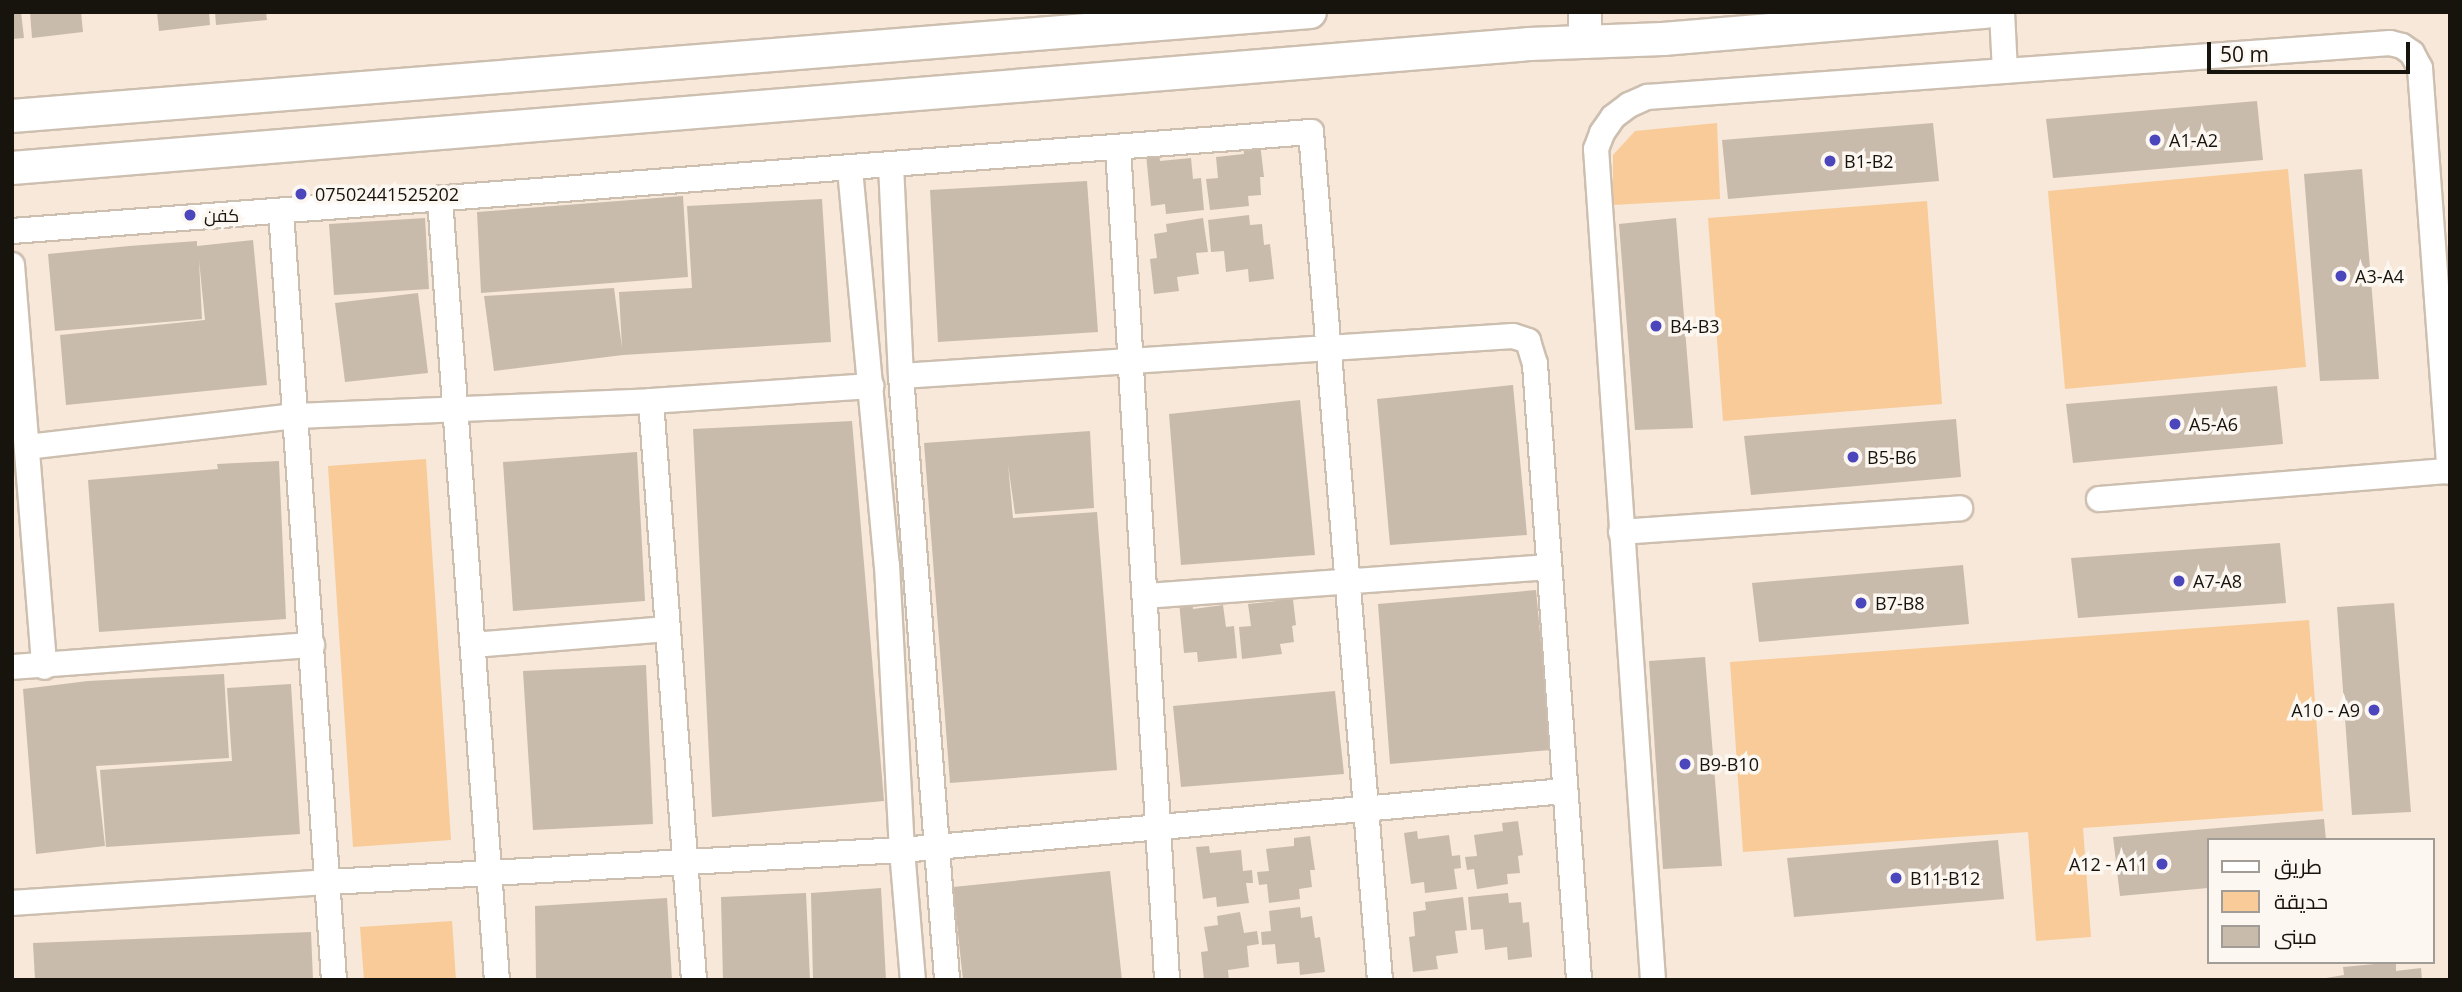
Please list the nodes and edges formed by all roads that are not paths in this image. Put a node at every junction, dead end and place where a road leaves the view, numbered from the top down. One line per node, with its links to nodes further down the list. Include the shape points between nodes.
1 (1310, 12): 4 (street)
2 (1986, 12): 6 (street, via 1663,39)
3 (2001, 12): 7 (street)
4 (1219, 16): 5 (street)
5 (1158, 18): 8 (street)
6 (1585, 27): 11 (street)
7 (2005, 71): 27 (street, via 2390,43 2412,53 2420,68); 30 (street, via 1647,97 1613,117 1597,149)
8 (194, 102): 9 (street); 11 (street)
9 (12, 116)
10 (1118, 147): 12 (street); 19 (street, via 1311,132); 20 (street)
11 (200, 153): 13 (street)
12 (891, 165): 14 (street); 21 (street)
13 (12, 168)
14 (850, 169): 15 (street); 22 (street)
15 (440, 199): 16 (street); 24 (street)
16 (281, 211): 17 (street); 25 (street)
17 (12, 231)
18 (12, 265): 26 (street)
19 (1330, 347): 20 (street); 31 (street, via 1513,336 1528,341 1535,363); 32 (street)
20 (1131, 360): 21 (street); 33 (street)
21 (901, 376): 42 (street)
22 (871, 386): 23 (street); 43 (street, via 887,565)
23 (650, 401): 24 (street); 34 (street)
24 (456, 409): 25 (street); 36 (street)
25 (296, 416): 26 (street); 35 (street)
26 (27, 447): 38 (street)
27 (2450, 471): 28 (street)
28 (2099, 499)
29 (1960, 508): 30 (street)
30 (1621, 532): 56 (street)
31 (1548, 568): 32 (street); 39 (street)
32 (1348, 582): 33 (street); 40 (street)
33 (1145, 596): 41 (street)
34 (667, 629): 36 (street); 44 (street)
35 (312, 645): 38 (street); 46 (street)
36 (473, 645): 45 (street)
37 (12, 667): 38 (street)
38 (44, 667)
39 (1565, 791): 40 (street); 55 (street)
40 (1366, 809): 41 (street); 54 (street)
41 (1158, 828): 42 (street); 53 (street)
42 (936, 847): 43 (street); 52 (street)
43 (902, 850): 44 (street); 51 (street)
44 (685, 862): 45 (street); 50 (street)
45 (490, 873): 46 (street); 49 (street)
46 (329, 881): 47 (street); 48 (street)
47 (12, 903)
48 (334, 980)
49 (497, 980)
50 (694, 980)
51 (913, 980)
52 (947, 980)
53 (1167, 980)
54 (1380, 980)
55 (1579, 980)
56 (1653, 980)

